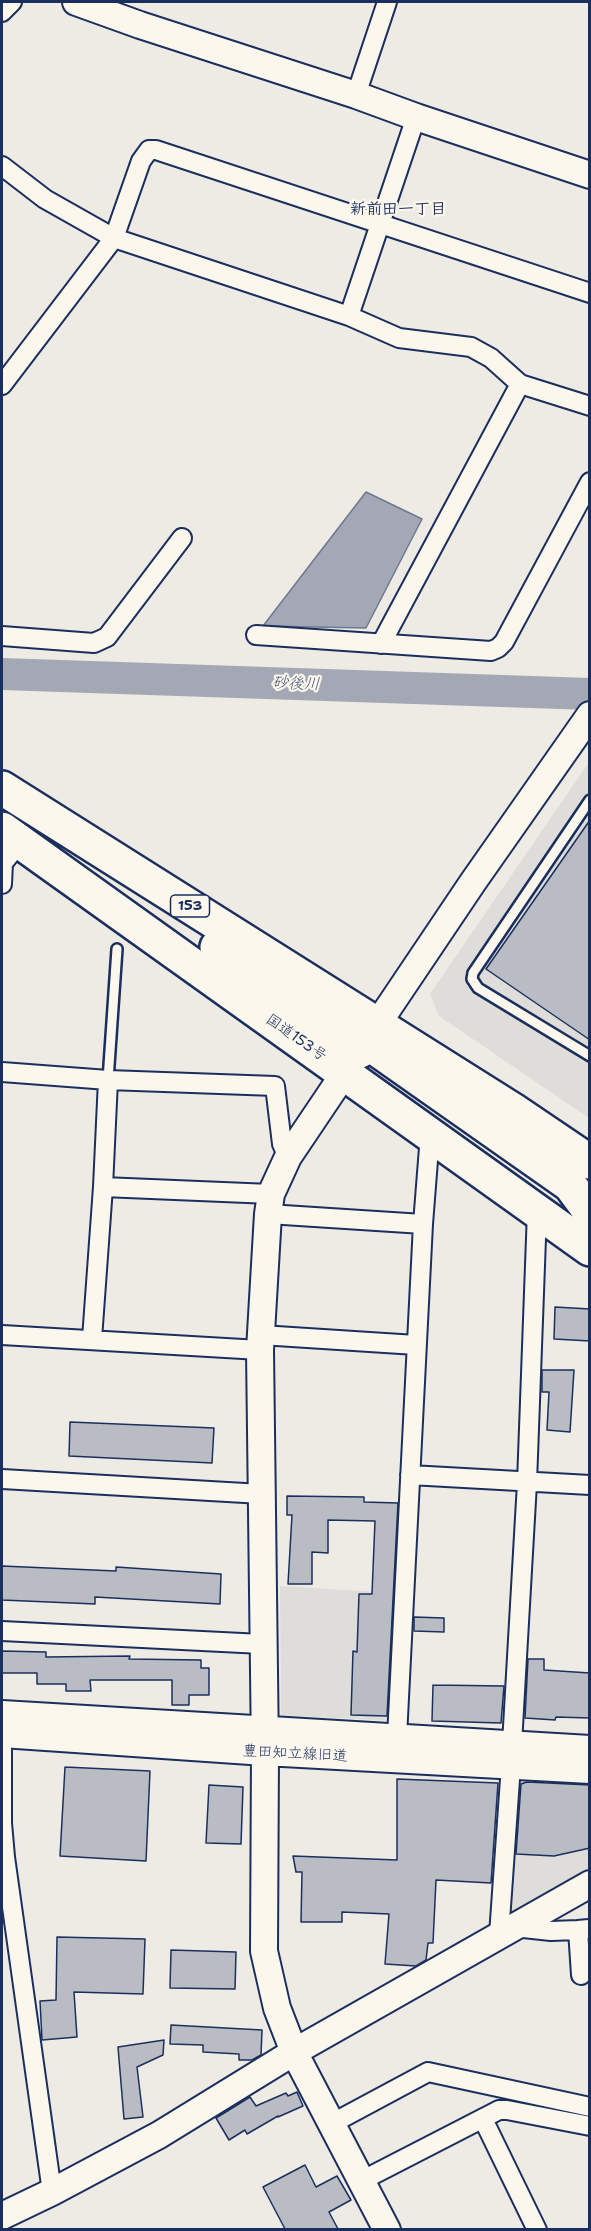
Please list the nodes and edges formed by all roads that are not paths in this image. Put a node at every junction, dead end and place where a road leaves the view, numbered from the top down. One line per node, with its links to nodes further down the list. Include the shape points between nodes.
1 (12, 2): 4 (street)
2 (76, 2): 5 (street)
3 (387, 2): 5 (street)
4 (2, 12)
5 (356, 95): 6 (street)
6 (416, 117): 8 (street); 9 (street)
7 (2, 166): 10 (street, via 76,219)
8 (590, 175)
9 (380, 224): 10 (street, via 149,150 141,161); 11 (street); 12 (street)
10 (114, 238): 12 (street); 14 (street)
11 (590, 293)
12 (349, 316): 13 (street, via 399,338 471,347 491,357)
13 (520, 384): 15 (street); 20 (street)
14 (2, 385)
15 (590, 406)
16 (590, 482): 20 (street, via 498,648 491,651)
17 (182, 538): 19 (street, via 107,637 94,643)
18 (256, 635): 20 (street)
19 (2, 636)
20 (381, 644)
21 (586, 728): 27 (street, via 473,882)
22 (2, 788): 27 (highway, 153, via 137,873 195,931)
23 (590, 800): 28 (lane, via 472,979 478,988)
24 (11, 836): 25 (street); 27 (highway, 国道153号 / 153)
25 (2, 884)
26 (117, 949): 30 (lane)
27 (362, 1047): 31 (highway, 国道153号 / 153); 32 (street); 33 (highway, 国道153号 / 153, via 513,1110); 37 (highway, 153, via 570,1185)
28 (590, 1056)
29 (2, 1072): 30 (street)
30 (108, 1080): 32 (street, via 275,1086 282,1144); 34 (street)
31 (430, 1135): 36 (highway, 国道153号 / 153); 38 (street)
32 (288, 1157): 35 (street)
33 (590, 1162)
34 (103, 1186): 35 (street); 41 (street)
35 (269, 1204): 38 (street); 42 (street)
36 (537, 1211): 39 (highway, 国道153号 / 153); 46 (street)
37 (590, 1212)
38 (423, 1224): 43 (street)
39 (590, 1249)
40 (2, 1335): 41 (street)
41 (92, 1340): 42 (street)
42 (261, 1342): 43 (street); 48 (street)
43 (416, 1345): 44 (street)
44 (410, 1475): 46 (street); 53 (street)
45 (2, 1479): 48 (street)
46 (526, 1483): 47 (street); 56 (street)
47 (590, 1485)
48 (262, 1494): 50 (street)
49 (2, 1631): 50 (street)
50 (262, 1644): 54 (street)
51 (2, 1714): 54 (street, 豊田知立線旧道)
52 (2, 1734): 54 (street, 豊田知立線旧道); 68 (street, via 5,1857)
53 (398, 1737): 54 (street, 豊田知立線旧道); 56 (street, 豊田知立線旧道)
54 (265, 1742): 56 (street, 豊田知立線旧道); 62 (street, via 264,1951 277,2008)
55 (590, 1749): 56 (street, 豊田知立線旧道)
56 (512, 1755): 57 (street, 豊田知立線旧道); 60 (street)
57 (590, 1770)
58 (590, 1884): 60 (street)
59 (584, 1930): 60 (street); 61 (street)
60 (506, 1931): 62 (street)
61 (581, 1975)
62 (294, 2052): 65 (street); 68 (street, via 159,2135)
63 (590, 2107): 65 (street, via 428,2072)
64 (483, 2119): 66 (street, via 507,2110); 67 (street); 71 (street)
65 (331, 2124): 67 (street)
66 (590, 2126)
67 (361, 2181): 70 (street)
68 (52, 2193): 69 (street)
69 (2, 2216)
70 (387, 2229)
71 (537, 2229)

